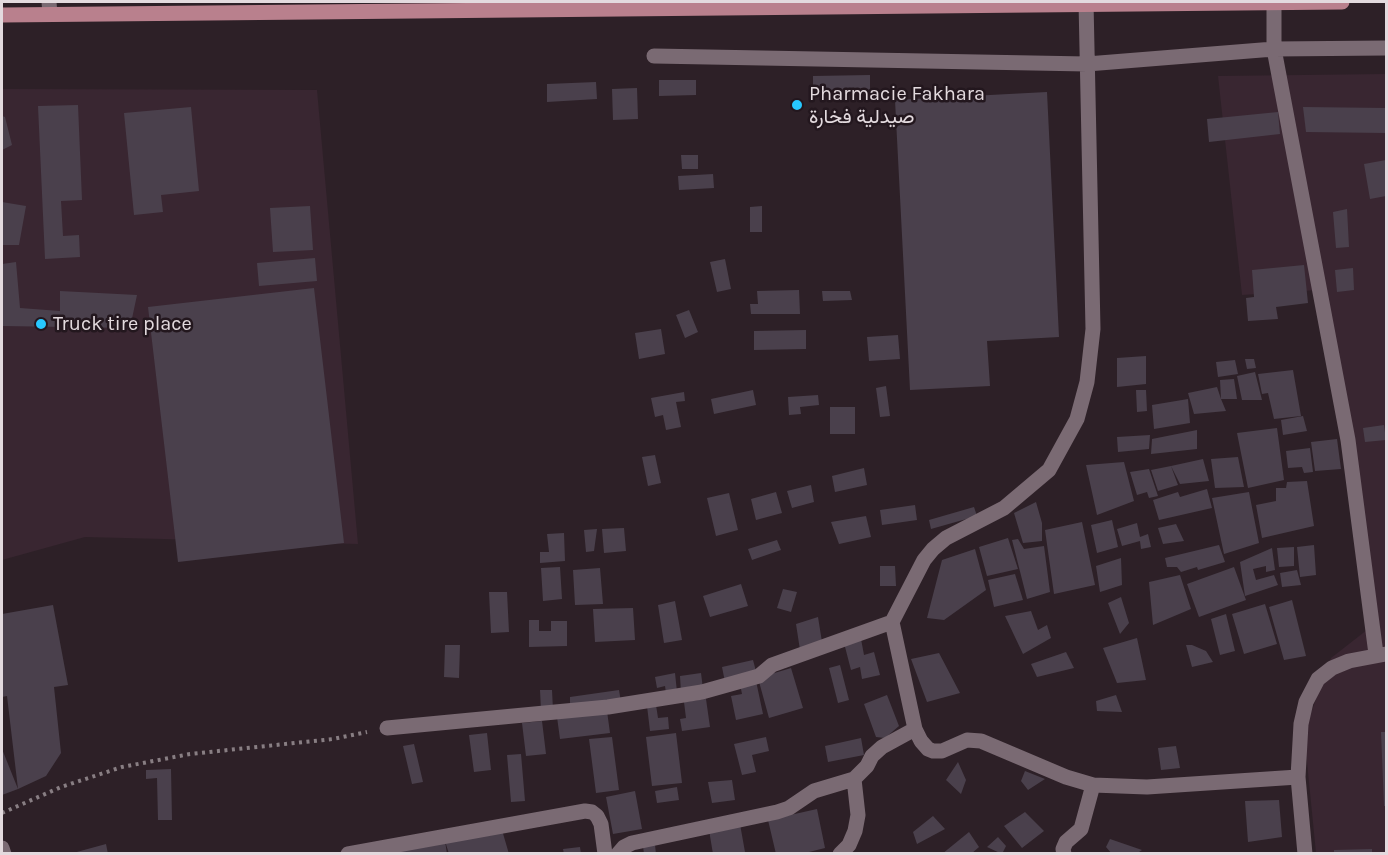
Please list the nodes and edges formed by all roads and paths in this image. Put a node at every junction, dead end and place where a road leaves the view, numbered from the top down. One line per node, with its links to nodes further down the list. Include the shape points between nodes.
1 (1274, 2): 2 (main road); 3 (main road); 7 (street)
2 (1342, 2)
3 (1086, 3): 4 (main road); 9 (street)
4 (49, 8): 5 (main road)
5 (2, 15)
6 (1386, 48): 7 (street)
7 (1274, 49): 9 (street); 11 (street, via 1348,440)
8 (654, 56): 9 (street)
9 (1087, 64): 10 (street, via 1094,329 1077,419 1049,470 1004,508 946,538 933,549)
10 (892, 622): 12 (street, via 772,665 759,676 702,692 608,707); 13 (street)
11 (1381, 654): 14 (street, via 1332,668 1318,680 1306,702 1301,724)
12 (387, 728): 17 (path, via 333,739 190,754 122,767 61,787)
13 (915, 729): 15 (street, via 882,747); 16 (street, via 933,751 981,741)
14 (1298, 777): 16 (street, via 1147,787); 25 (street)
15 (854, 778): 22 (street, via 814,791 777,812 632,843); 23 (street, via 858,814 855,831)
16 (1093, 785): 24 (street, via 1081,830 1066,842)
17 (2, 813)
18 (2, 848): 19 (street)
19 (4, 854)
20 (348, 854): 21 (street, via 585,812 592,812 602,824)
21 (605, 854)
22 (618, 854)
23 (840, 854)
24 (1064, 854)
25 (1305, 854)

